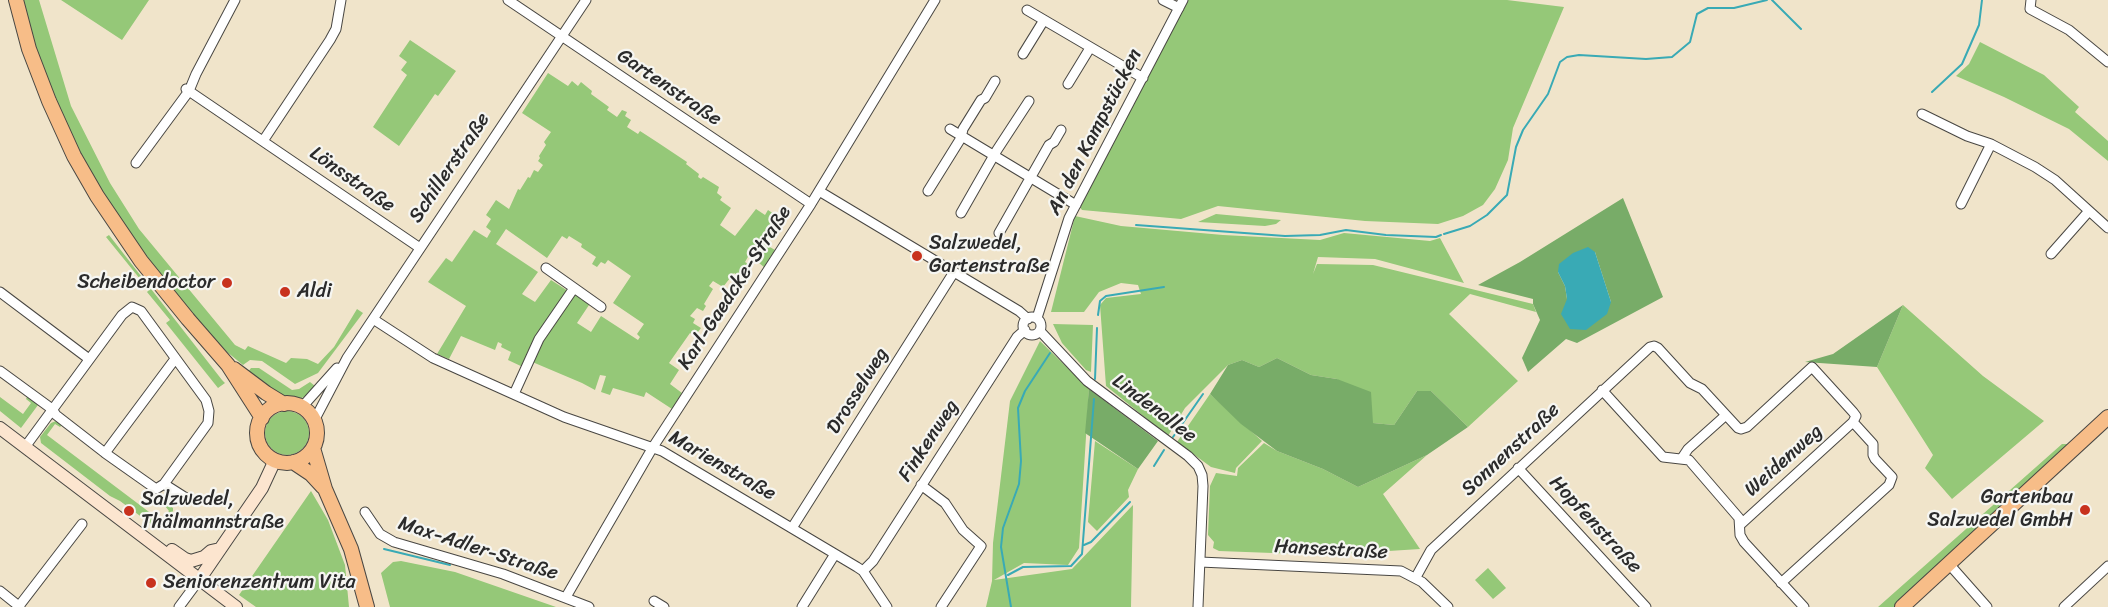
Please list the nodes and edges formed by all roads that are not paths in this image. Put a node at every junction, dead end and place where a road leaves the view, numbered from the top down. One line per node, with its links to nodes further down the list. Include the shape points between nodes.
1 (16, 0): 53 (main road, via 40,79 88,181 123,238)
2 (235, 0): 19 (street)
3 (341, 0): 25 (street, via 330,40)
4 (508, 0): 12 (street, Gartenstraße)
5 (586, 0): 12 (street, Schillerstraße)
6 (935, 0): 30 (street, Karl-Gaedcke-Straße)
7 (1163, 0): 9 (street)
8 (2031, 0): 15 (street, via 2030,9 2069,30)
9 (1181, 4): 16 (street, An den Kampstücken)
10 (1027, 10): 11 (street)
11 (1044, 20): 13 (street); 14 (street)
12 (561, 36): 32 (street, Gartenstraße); 39 (street, Schillerstraße)
13 (1090, 48): 16 (street); 18 (street)
14 (1023, 54)
15 (2108, 62)
16 (1143, 78): 34 (street, An den Kampstücken)
17 (995, 81): 24 (street)
18 (1068, 84)
19 (188, 90): 25 (street, Lönsstraße); 28 (street)
20 (1029, 101): 27 (street)
21 (1922, 114): 26 (street)
22 (950, 129): 24 (street)
23 (1061, 130): 29 (street)
24 (961, 138): 27 (street); 31 (street)
25 (263, 141): 39 (street, Lönsstraße)
26 (1991, 144): 33 (street); 35 (street, via 2042,171)
27 (994, 157): 29 (street); 36 (street)
28 (136, 163)
29 (1030, 178): 34 (street); 38 (street)
30 (819, 191): 32 (street, Karl-Gaedcke-Straße); 42 (street)
31 (928, 191)
32 (811, 204): 67 (street, Karl-Gaedcke-Straße)
33 (1961, 204)
34 (1076, 205): 47 (street, An den Kampstücken, via 1066,225 1041,310)
35 (2089, 211): 37 (street); 40 (street)
36 (962, 213)
37 (2108, 228)
38 (999, 233)
39 (420, 248): 46 (street, Schillerstraße)
40 (2051, 254)
41 (546, 268): 43 (street)
42 (954, 272): 47 (street); 81 (street, Drosselweg)
43 (574, 288): 45 (street); 56 (street, via 539,339)
44 (0, 292): 51 (street)
45 (601, 307)
46 (373, 319): 50 (street, Schillerstraße); 56 (street, Marienstraße, via 433,358)
47 (1032, 319): 48 (street, An den Kampstücken, via 1024,325); 49 (street, via 1041,324)
48 (1025, 330): 49 (street, via 1032,334); 75 (street, Finkenweg)
49 (1040, 331): 85 (street, Lindenallee, via 1088,381 1198,466 1203,486)
50 (347, 358): 58 (street, Schillerstraße); 63 (street, Schillerstraße)
51 (89, 359): 52 (street, via 132,307 141,311); 59 (street)
52 (176, 359): 69 (street); 74 (street, via 206,400 208,423)
53 (228, 364): 57 (main road); 62 (main road)
54 (0, 371): 59 (street)
55 (1602, 390): 60 (street, Sonnenstraße, via 1650,347 1658,348); 70 (street, via 1663,457); 73 (street, Sonnenstraße)
56 (514, 394): 67 (street, Marienstraße, via 564,417)
57 (284, 404): 58 (main road); 62 (main road, via 271,408)
58 (302, 407): 63 (main road)
59 (52, 409): 66 (street); 69 (street)
60 (1725, 415): 64 (street, via 1744,429 1812,367 1856,416); 70 (street)
61 (2108, 417): 86 (main road)
62 (262, 418): 71 (main road, via 259,443)
63 (314, 421): 68 (main road, via 317,435)
64 (1853, 422): 80 (street, Weidenweg); 91 (street, via 1873,444 1875,459 1892,477 1889,485)
65 (0, 428): 66 (main road)
66 (25, 447): 82 (main road)
67 (653, 447): 81 (street, Marienstraße); 93 (street, Karl-Gaedcke-Straße)
68 (313, 448): 72 (main road, via 304,458); 76 (main road)
69 (105, 453): 74 (street, via 156,489)
70 (1682, 458): 80 (street, via 1689,460 1733,510)
71 (275, 460): 72 (main road); 83 (main road, via 262,488)
72 (292, 462): 76 (main road)
73 (1518, 468): 89 (street, Sonnenstraße, via 1431,550); 106 (street, Hopfenstraße)
74 (164, 484): 77 (street)
75 (921, 485): 88 (street, Finkenweg); 103 (street, via 940,498 963,530 981,546)
76 (325, 489): 98 (main road, via 351,549)
77 (186, 498)
78 (364, 512): 93 (street, Max-Adler-Straße, via 380,534 394,543 503,574)
79 (82, 524): 95 (street)
80 (1740, 525): 91 (street, via 1744,543)
81 (792, 528): 84 (street, Marienstraße)
82 (155, 547): 83 (main road, via 165,546 191,561); 90 (main road)
83 (221, 549): 90 (main road)
84 (835, 554): 88 (street, Marienstraße); 101 (street)
85 (1200, 562): 89 (street, Hansestraße, via 1389,570); 104 (street, Lindenallee)
86 (1949, 564): 108 (main road); 109 (street)
87 (2108, 566): 110 (street)
88 (863, 571): 102 (street, Marienstraße)
89 (1416, 577): 105 (street, Hansestraße)
90 (199, 580): 96 (street); 97 (main road)
91 (1781, 583): 107 (street)
92 (0, 591): 95 (street)
93 (566, 597): 99 (street, Max-Adler-Straße)
94 (654, 601): 100 (street)
95 (19, 607)
96 (179, 607)
97 (236, 607)
98 (367, 607)
99 (590, 607)
100 (664, 607)
101 (802, 607)
102 (887, 607)
103 (941, 607)
104 (1198, 607)
105 (1448, 607)
106 (1646, 607)
107 (1804, 607)
108 (1902, 607)
109 (1987, 607)
110 (2064, 607)

